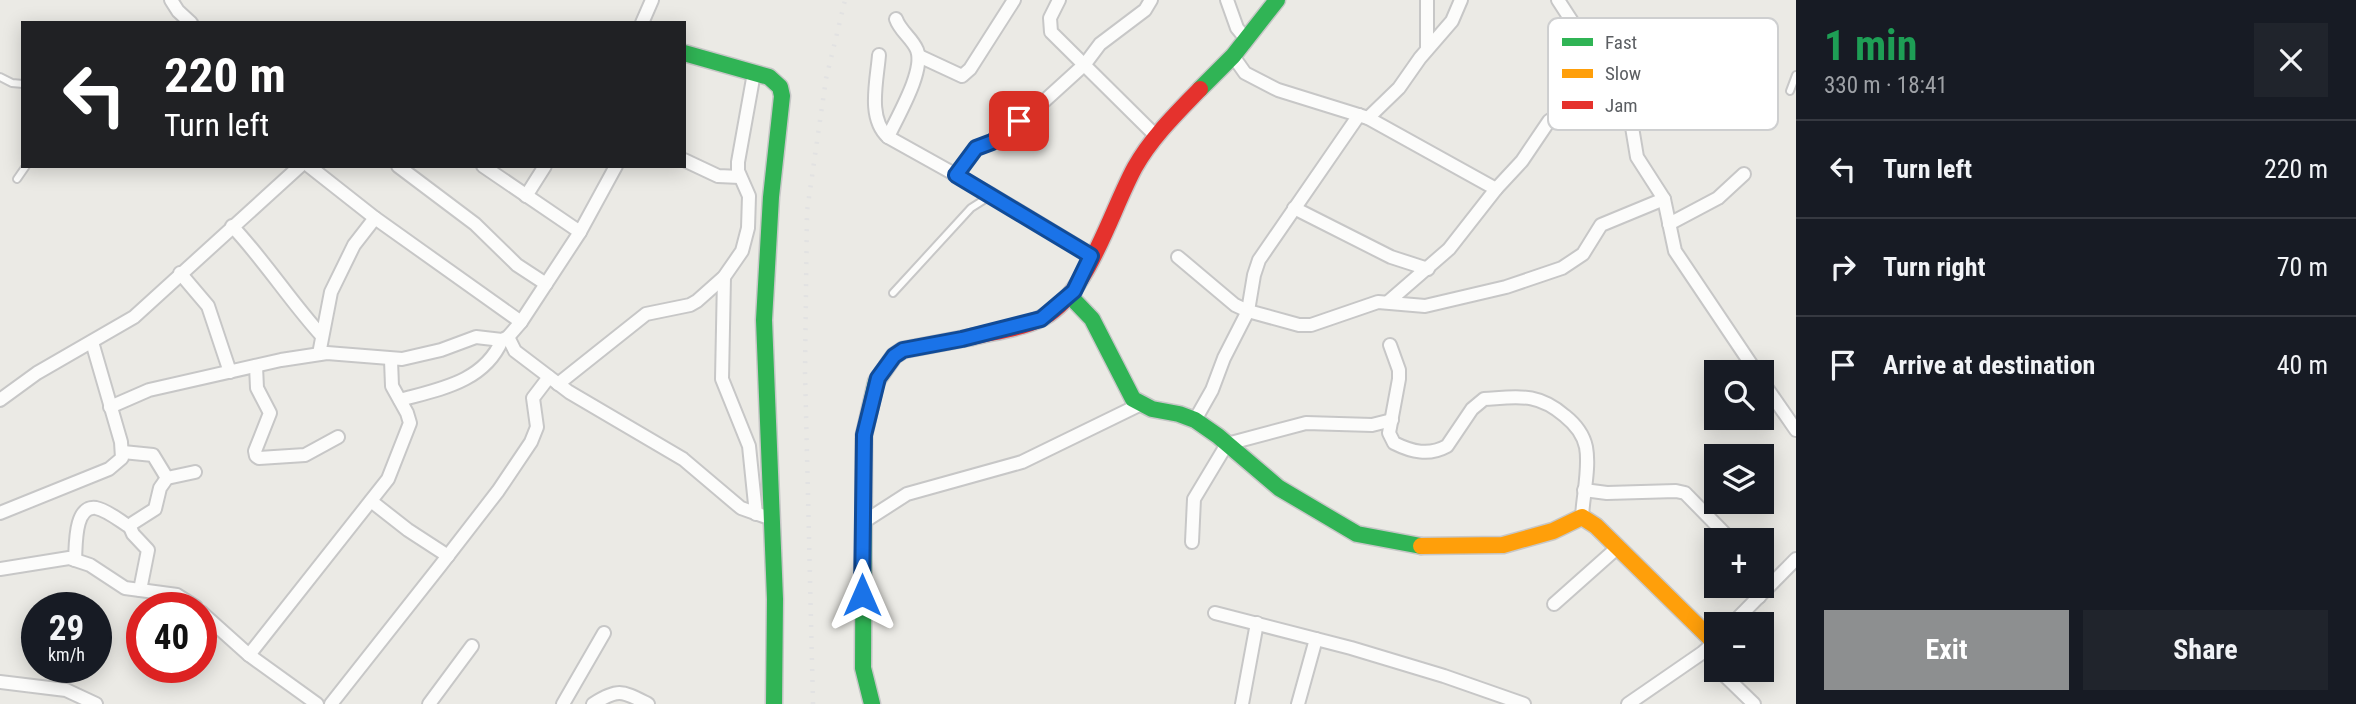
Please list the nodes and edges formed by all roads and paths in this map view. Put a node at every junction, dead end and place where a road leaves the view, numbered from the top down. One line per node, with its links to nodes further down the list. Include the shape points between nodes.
1 (171, 0): 13 (street)
2 (652, 0): 14 (street)
3 (1014, 0): 19 (street, via 962,76)
4 (1059, 0): 21 (street, via 1050,18 1051,32)
5 (1151, 0): 21 (street, via 1145,10 1100,44)
6 (1227, 0): 15 (street)
7 (1277, 0): 15 (street)
8 (1427, 0): 16 (street)
9 (1461, 0): 16 (street, via 1452,21)
10 (1558, 0): 11 (street)
11 (1570, 18)
12 (895, 19): 19 (street)
13 (189, 21)
14 (643, 21)
15 (1246, 39): 20 (street)
16 (1427, 49): 27 (street, via 1399,88)
17 (686, 54): 22 (street)
18 (879, 55): 31 (street, via 875,105 877,122)
19 (919, 56): 31 (street, via 915,79)
20 (1233, 56): 27 (street, via 1245,73 1278,90); 30 (street)
21 (1085, 64): 30 (street); 41 (street, via 1030,113 992,142 976,148)
22 (754, 73): 42 (street, via 738,162); 92 (street, via 776,81 782,96 764,320)
23 (1796, 75): 26 (lane)
24 (0, 77): 25 (lane)
25 (21, 84)
26 (1790, 91)
27 (1364, 117): 44 (street); 48 (street)
28 (1548, 122): 44 (street)
29 (1633, 130): 47 (street, via 1637,157)
30 (1155, 135): 53 (street)
31 (888, 137): 41 (street)
32 (686, 161): 42 (street, via 718,176)
33 (25, 168): 43 (lane)
34 (298, 168): 51 (street)
35 (312, 168): 49 (street)
36 (401, 168): 58 (street)
37 (486, 168): 46 (street)
38 (543, 168): 46 (street)
39 (615, 168): 52 (street)
40 (1744, 174): 50 (street, via 1727,192)
41 (956, 175): 45 (street)
42 (740, 177): 57 (street, via 749,197 746,240)
43 (17, 179)
44 (1496, 189): 55 (street, via 1449,249)
45 (992, 195): 53 (street); 59 (lane, via 971,208)
46 (526, 196): 52 (street)
47 (1664, 199): 50 (street); 61 (street, via 1601,225 1585,252 1562,268 1425,306)
48 (1294, 208): 55 (street, via 1391,257); 62 (street, via 1259,260)
49 (375, 218): 63 (street); 64 (street, via 336,279)
50 (1669, 224): 70 (street, via 1675,251)
51 (232, 226): 56 (street); 64 (street)
52 (580, 232): 58 (street)
53 (1091, 256): 60 (street)
54 (1178, 257): 62 (street, via 1224,297)
55 (1428, 268): 61 (street)
56 (180, 273): 66 (street, via 134,317); 72 (street, via 208,306)
57 (724, 277): 73 (street, via 698,302 646,314); 90 (street, via 722,379 749,446)
58 (546, 284): 63 (street)
59 (893, 293)
60 (1070, 296): 77 (street, via 1092,319 1125,386); 93 (street, via 1036,321 903,350 894,356 876,382 865,427)
61 (1388, 302): 62 (street, via 1305,326)
62 (1248, 311): 79 (street)
63 (520, 322): 65 (street)
64 (322, 336): 68 (street)
65 (505, 339): 69 (street, via 476,337 428,355); 73 (street); 76 (street, via 486,365 459,383)
66 (92, 342): 75 (street); 78 (street)
67 (1390, 345): 80 (street, via 1399,370)
68 (319, 354): 69 (street); 71 (street)
69 (391, 360): 76 (street, via 392,386)
70 (1748, 360)
71 (256, 366): 72 (street); 82 (street, via 257,388 270,414 256,456 305,455)
72 (230, 372): 78 (street, via 149,390)
73 (553, 380): 90 (street, via 682,459 733,503); 98 (street, via 533,398 537,427 531,442)
74 (1774, 398): 81 (street)
75 (0, 400)
76 (400, 400): 88 (street, via 410,419 408,430 388,479)
77 (1141, 404): 79 (street); 93 (street, via 1022,462 907,494)
78 (110, 407): 84 (street)
79 (1195, 420): 83 (street)
80 (1392, 420): 83 (street, via 1372,425 1306,423); 87 (street, via 1394,443 1416,452 1433,451 1447,446 1484,399 1542,399 1581,433 1586,456)
81 (1796, 430)
82 (338, 437)
83 (1227, 444): 91 (street, via 1279,488 1368,538 1413,546 1503,545 1553,531); 96 (street, via 1194,499)
84 (123, 452): 86 (street, via 153,455); 89 (street, via 109,469)
85 (195, 472): 86 (street)
86 (167, 478): 94 (street, via 155,509)
87 (1584, 490): 91 (street); 95 (street, via 1685,493)
88 (371, 501): 98 (street); 116 (street)
89 (0, 513)
90 (756, 514): 92 (street)
91 (1581, 517): 97 (street)
92 (772, 519): 128 (street)
93 (862, 523): 129 (street, via 863,668)
94 (131, 527): 100 (street, via 99,508 86,510 78,522); 103 (street, via 148,550)
95 (1719, 528)
96 (1192, 542)
97 (1617, 548): 106 (street); 112 (street)
98 (448, 556): 123 (street)
99 (1796, 559): 102 (street)
100 (75, 560): 101 (street); 103 (street, via 125,588)
101 (0, 569)
102 (1774, 582)
103 (140, 590): 104 (street)
104 (155, 592)
105 (1758, 598): 107 (street)
106 (1554, 604)
107 (1744, 612)
108 (1215, 613): 109 (street)
109 (1257, 623): 113 (street); 130 (street)
110 (217, 627): 116 (street)
111 (604, 632): 125 (street)
112 (1704, 638)
113 (1316, 639): 131 (street); 132 (street)
114 (472, 646): 124 (street)
115 (1704, 650): 133 (street)
116 (248, 655): 122 (street)
117 (0, 682): 119 (street, via 66,690)
118 (1730, 682): 120 (street)
119 (79, 701): 121 (street)
120 (1748, 702)
121 (96, 704)
122 (317, 704)
123 (331, 704)
124 (429, 704)
125 (563, 704)
126 (593, 704): 127 (street, via 617,691)
127 (648, 704)
128 (774, 704)
129 (872, 704)
130 (1242, 704)
131 (1298, 704)
132 (1524, 704)
133 (1628, 704)

